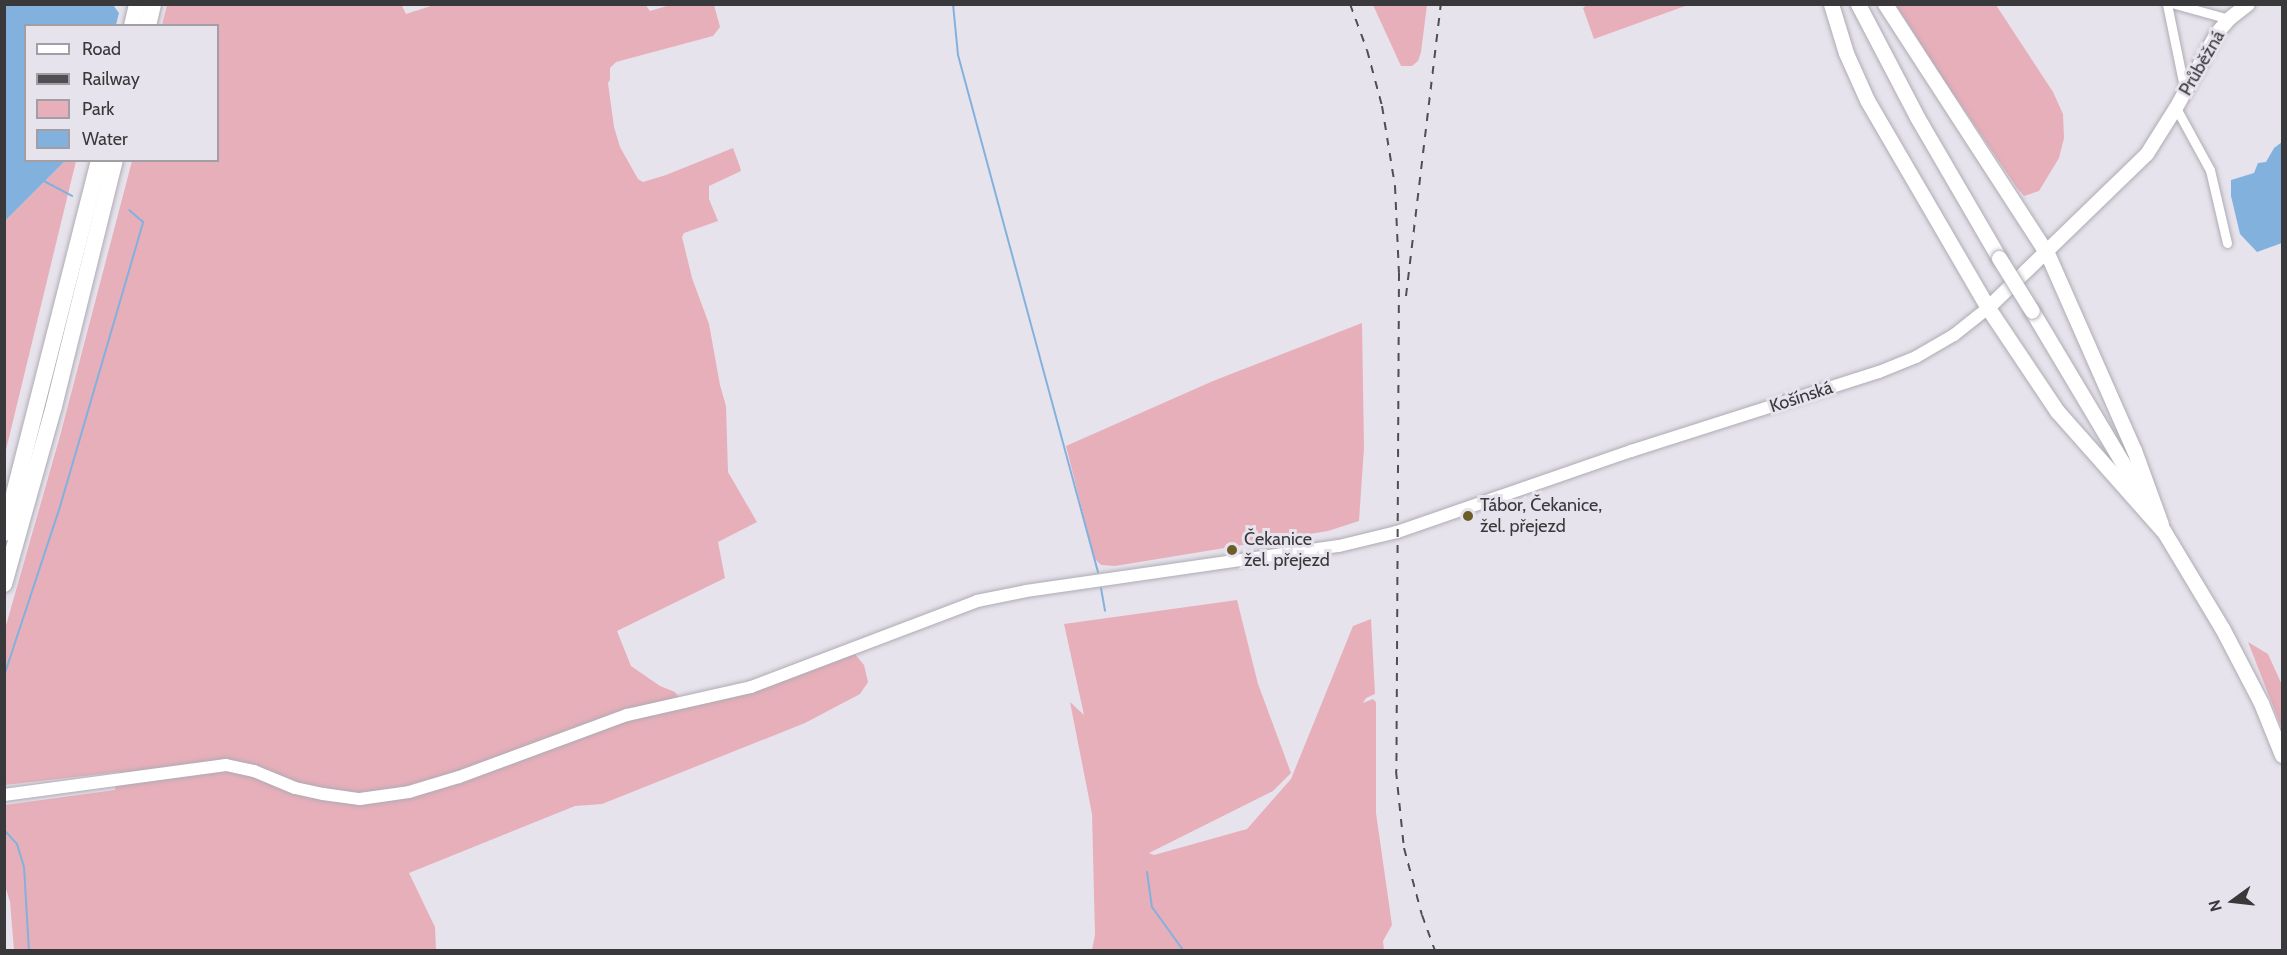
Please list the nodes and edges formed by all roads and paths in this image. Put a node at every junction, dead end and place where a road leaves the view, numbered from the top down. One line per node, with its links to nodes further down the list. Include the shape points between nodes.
1 (137, 4): 10 (highway)
2 (153, 4): 11 (highway)
3 (1830, 4): 18 (main road, via 1846,53 1868,100)
4 (1858, 4): 19 (main road, bridge, via 1917,117)
5 (1885, 4): 17 (main road)
6 (2167, 4): 12 (street)
7 (2175, 4): 9 (street, Průběžná)
8 (2248, 4): 9 (main road, Průběžná)
9 (2229, 19): 12 (main road, Průběžná, via 2217,33)
10 (132, 24)
11 (148, 24)
12 (2185, 92): 13 (main road, Průběžná)
13 (2176, 108): 16 (street, via 2210,170); 17 (main road, Košínská, via 2147,154)
14 (98, 162): 20 (highway)
15 (115, 162): 21 (highway, via 54,406)
16 (2227, 243)
17 (2047, 253): 18 (main road, Košínská); 19 (main road, via 2134,450)
18 (1988, 308): 19 (main road, via 2057,411); 23 (street, Košínská, via 1944,341 1879,372 1631,451 1403,530 1339,546 977,601 751,687 627,715 459,777 392,795 360,799 322,794 226,765)
19 (2164, 532): 22 (main road, via 2227,638)
20 (4, 533)
21 (4, 584)
22 (2283, 755)
23 (7, 795)

